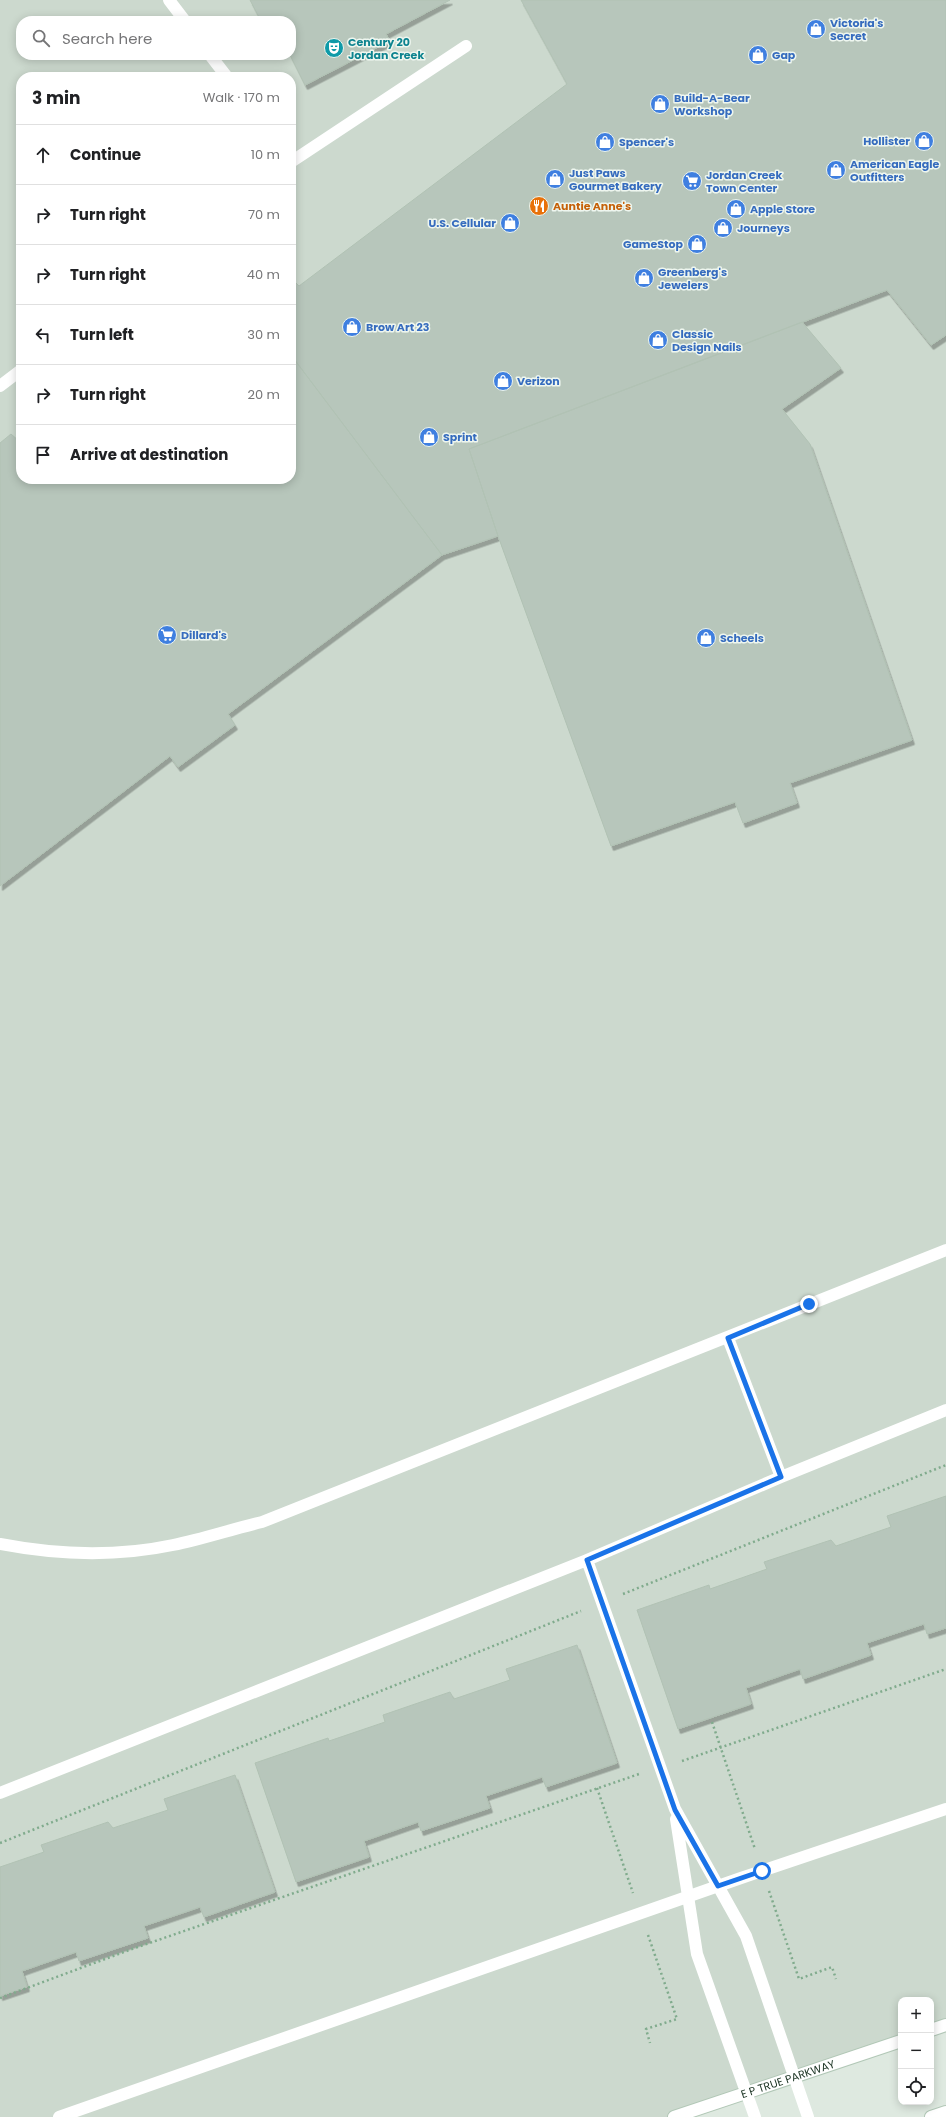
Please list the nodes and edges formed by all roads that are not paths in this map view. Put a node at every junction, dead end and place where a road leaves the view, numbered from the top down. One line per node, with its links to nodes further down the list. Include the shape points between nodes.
1 (169, 0): 2 (main road)
2 (181, 16)
3 (466, 46): 6 (main road)
4 (214, 60): 5 (main road)
5 (223, 72)
6 (296, 159)
7 (16, 374): 8 (main road)
8 (0, 386)
9 (946, 1250): 10 (main road)
10 (728, 1338): 12 (main road); 13 (main road, via 316,1502 218,1535 138,1552 53,1552)
11 (946, 1410): 12 (main road)
12 (781, 1477): 14 (main road)
13 (0, 1544)
14 (587, 1560): 15 (main road); 17 (main road)
15 (0, 1793)
16 (946, 1809): 18 (main road)
17 (675, 1810): 18 (main road); 19 (main road)
18 (718, 1886): 19 (main road); 23 (main road, via 746,1936)
19 (688, 1897): 24 (main road, via 697,1954); 26 (main road)
20 (946, 2025): 21 (main road)
21 (934, 2029)
22 (898, 2042): 23 (main road, E P TRUE PARKWAY)
23 (795, 2076): 24 (main road, E P TRUE PARKWAY); 29 (main road)
24 (747, 2092): 27 (main road, E P TRUE PARKWAY); 28 (main road)
25 (946, 2112): 30 (main road)
26 (59, 2117)
27 (674, 2117)
28 (755, 2117)
29 (808, 2117)
30 (931, 2117)

